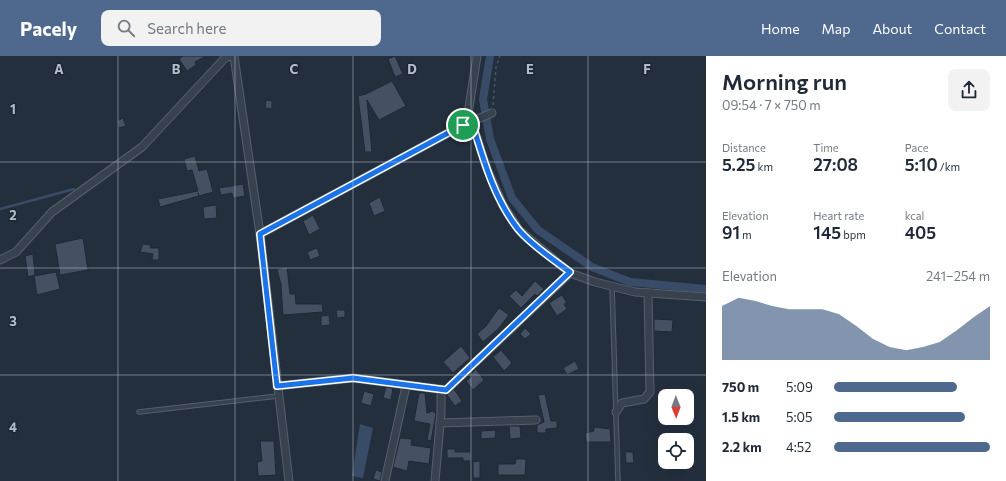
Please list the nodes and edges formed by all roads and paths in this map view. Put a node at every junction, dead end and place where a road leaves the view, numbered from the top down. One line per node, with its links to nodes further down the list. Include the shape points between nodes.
1 (230, 56): 8 (street, via 225,58 142,147 52,212 16,252)
2 (234, 56): 7 (street)
3 (477, 56): 6 (street, via 468,114)
4 (500, 56): 5 (path, via 493,88)
5 (492, 113): 6 (street)
6 (463, 125): 7 (street); 9 (street, via 475,132 502,205 519,230)
7 (260, 234): 13 (street)
8 (0, 260)
9 (570, 272): 10 (street); 15 (street, via 446,390)
10 (612, 286): 11 (street); 18 (lane)
11 (648, 293): 12 (street); 18 (street, via 650,392 644,399 622,403)
12 (706, 297)
13 (277, 386): 14 (street, via 353,378); 16 (street)
14 (406, 386): 15 (street); 22 (street)
15 (440, 390): 20 (street)
16 (278, 396): 17 (lane); 21 (street)
17 (139, 412)
18 (616, 412): 24 (lane)
19 (536, 420): 20 (street)
20 (440, 423): 23 (street)
21 (289, 481)
22 (385, 481)
23 (435, 481)
24 (618, 481)

